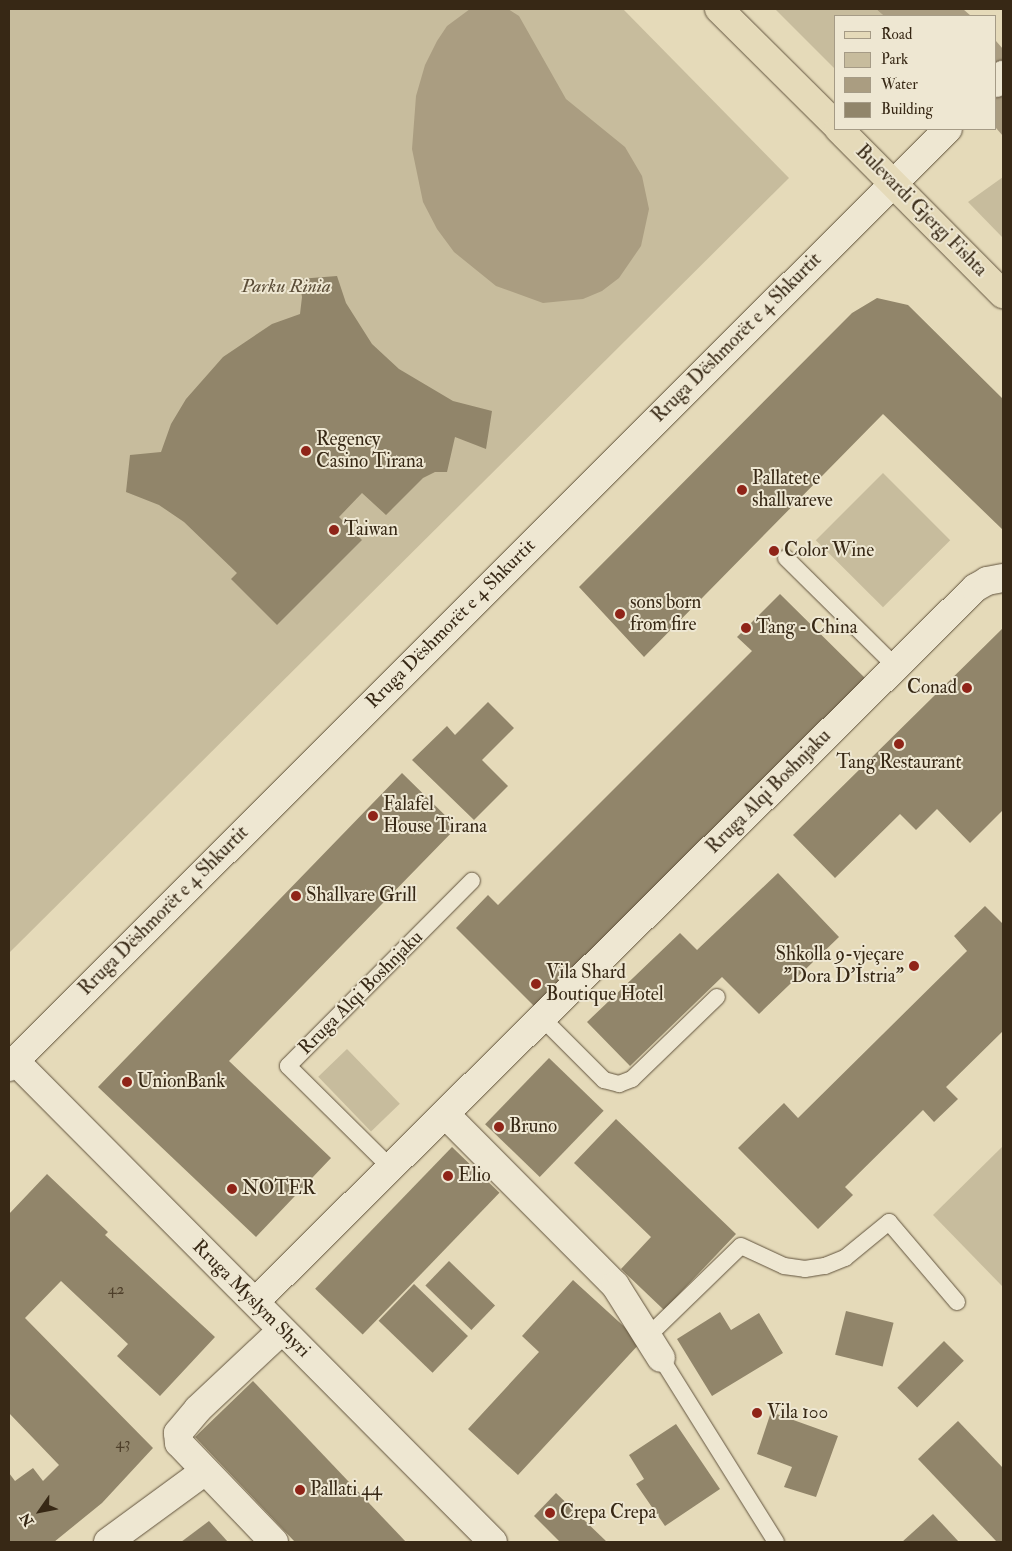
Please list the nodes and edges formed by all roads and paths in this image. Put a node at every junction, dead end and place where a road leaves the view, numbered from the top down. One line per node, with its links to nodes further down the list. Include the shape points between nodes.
1 (719, 9): 2 (main road)
2 (834, 124)
3 (840, 130): 5 (main road, Bulevardi Gjergj Fishta)
4 (947, 130): 5 (street, Rruga Dëshmorët e 4 Shkurtit)
5 (893, 182): 6 (main road, Bulevardi Gjergj Fishta); 13 (street, Rruga Dëshmorët e 4 Shkurtit)
6 (1003, 294)
7 (786, 558): 9 (lane)
8 (1003, 578): 9 (street, Rruga Alqi Boshnjaku, via 987,581 976,588)
9 (896, 667): 12 (street, Rruga Alqi Boshnjaku)
10 (472, 881): 15 (lane, Rruga Alqi Boshnjaku, via 288,1066)
11 (717, 997): 12 (lane, via 632,1079 619,1084 604,1080)
12 (542, 1018): 14 (street, Rruga Alqi Boshnjaku)
13 (11, 1061): 16 (street, Rruga Myslym Shyri)
14 (446, 1114): 15 (street, Rruga Alqi Boshnjaku); 19 (street, via 615,1284)
15 (391, 1168): 16 (street, Rruga Alqi Boshnjaku)
16 (255, 1302): 18 (street, Rruga Myslym Shyri)
17 (957, 1302): 19 (lane, via 889,1222 845,1258 825,1266 805,1269 784,1266 741,1246)
18 (282, 1330): 20 (street, via 198,1409 178,1433 179,1443); 23 (street, Rruga Myslym Shyri)
19 (654, 1347): 24 (lane)
20 (205, 1471): 21 (street); 22 (street)
21 (108, 1542)
22 (274, 1542)
23 (494, 1542)
24 (776, 1542)

